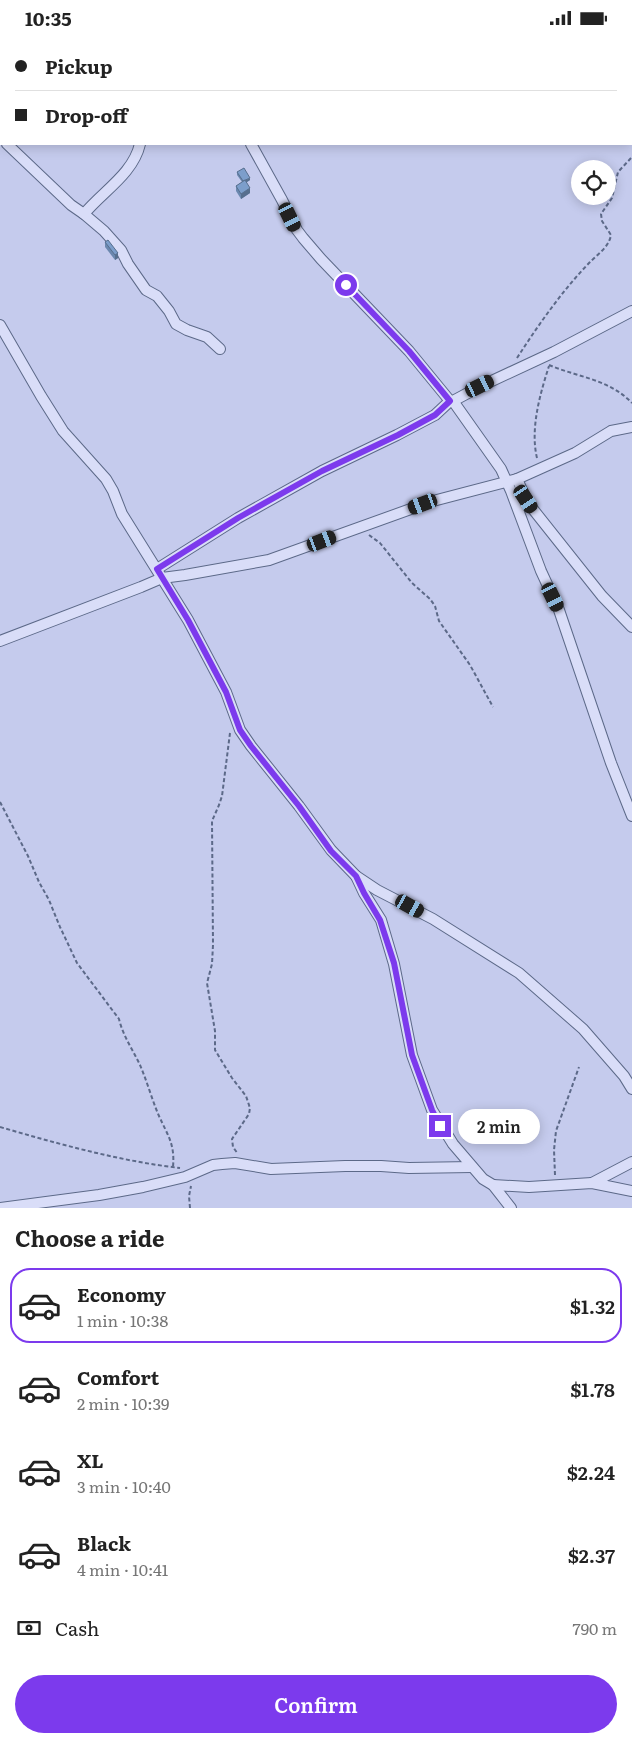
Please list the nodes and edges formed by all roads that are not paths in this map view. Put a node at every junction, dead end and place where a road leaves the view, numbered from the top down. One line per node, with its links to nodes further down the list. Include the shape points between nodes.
1 (8, 145): 4 (street)
2 (140, 145): 4 (street, via 126,172)
3 (252, 145): 8 (street, via 303,238)
4 (84, 214): 7 (street, via 111,237 146,290 157,295 176,324 207,337)
5 (632, 311): 8 (street)
6 (0, 325): 12 (street, via 63,431 106,479 122,514)
7 (220, 349)
8 (452, 401): 11 (street); 12 (street, via 435,415 322,471 238,518)
9 (632, 427): 10 (street, via 610,431 587,447)
10 (518, 479): 11 (street); 13 (street, via 532,509 602,596)
11 (507, 481): 12 (street, via 433,501 269,561 186,575); 15 (street, via 559,609)
12 (160, 573): 14 (street, via 141,587); 16 (street, via 226,692 240,730 331,851)
13 (632, 627)
14 (0, 641)
15 (632, 816)
16 (356, 876): 17 (street, via 434,919 519,973 583,1029); 19 (street, via 380,920 394,963 412,1055 432,1110 452,1144)
17 (632, 1089)
18 (632, 1162): 20 (street)
19 (472, 1167): 21 (street); 23 (street, via 271,1169 222,1164 165,1183)
20 (592, 1183): 21 (street, via 529,1187); 22 (street)
21 (493, 1185): 24 (street)
22 (632, 1191)
23 (0, 1208)
24 (511, 1208)

